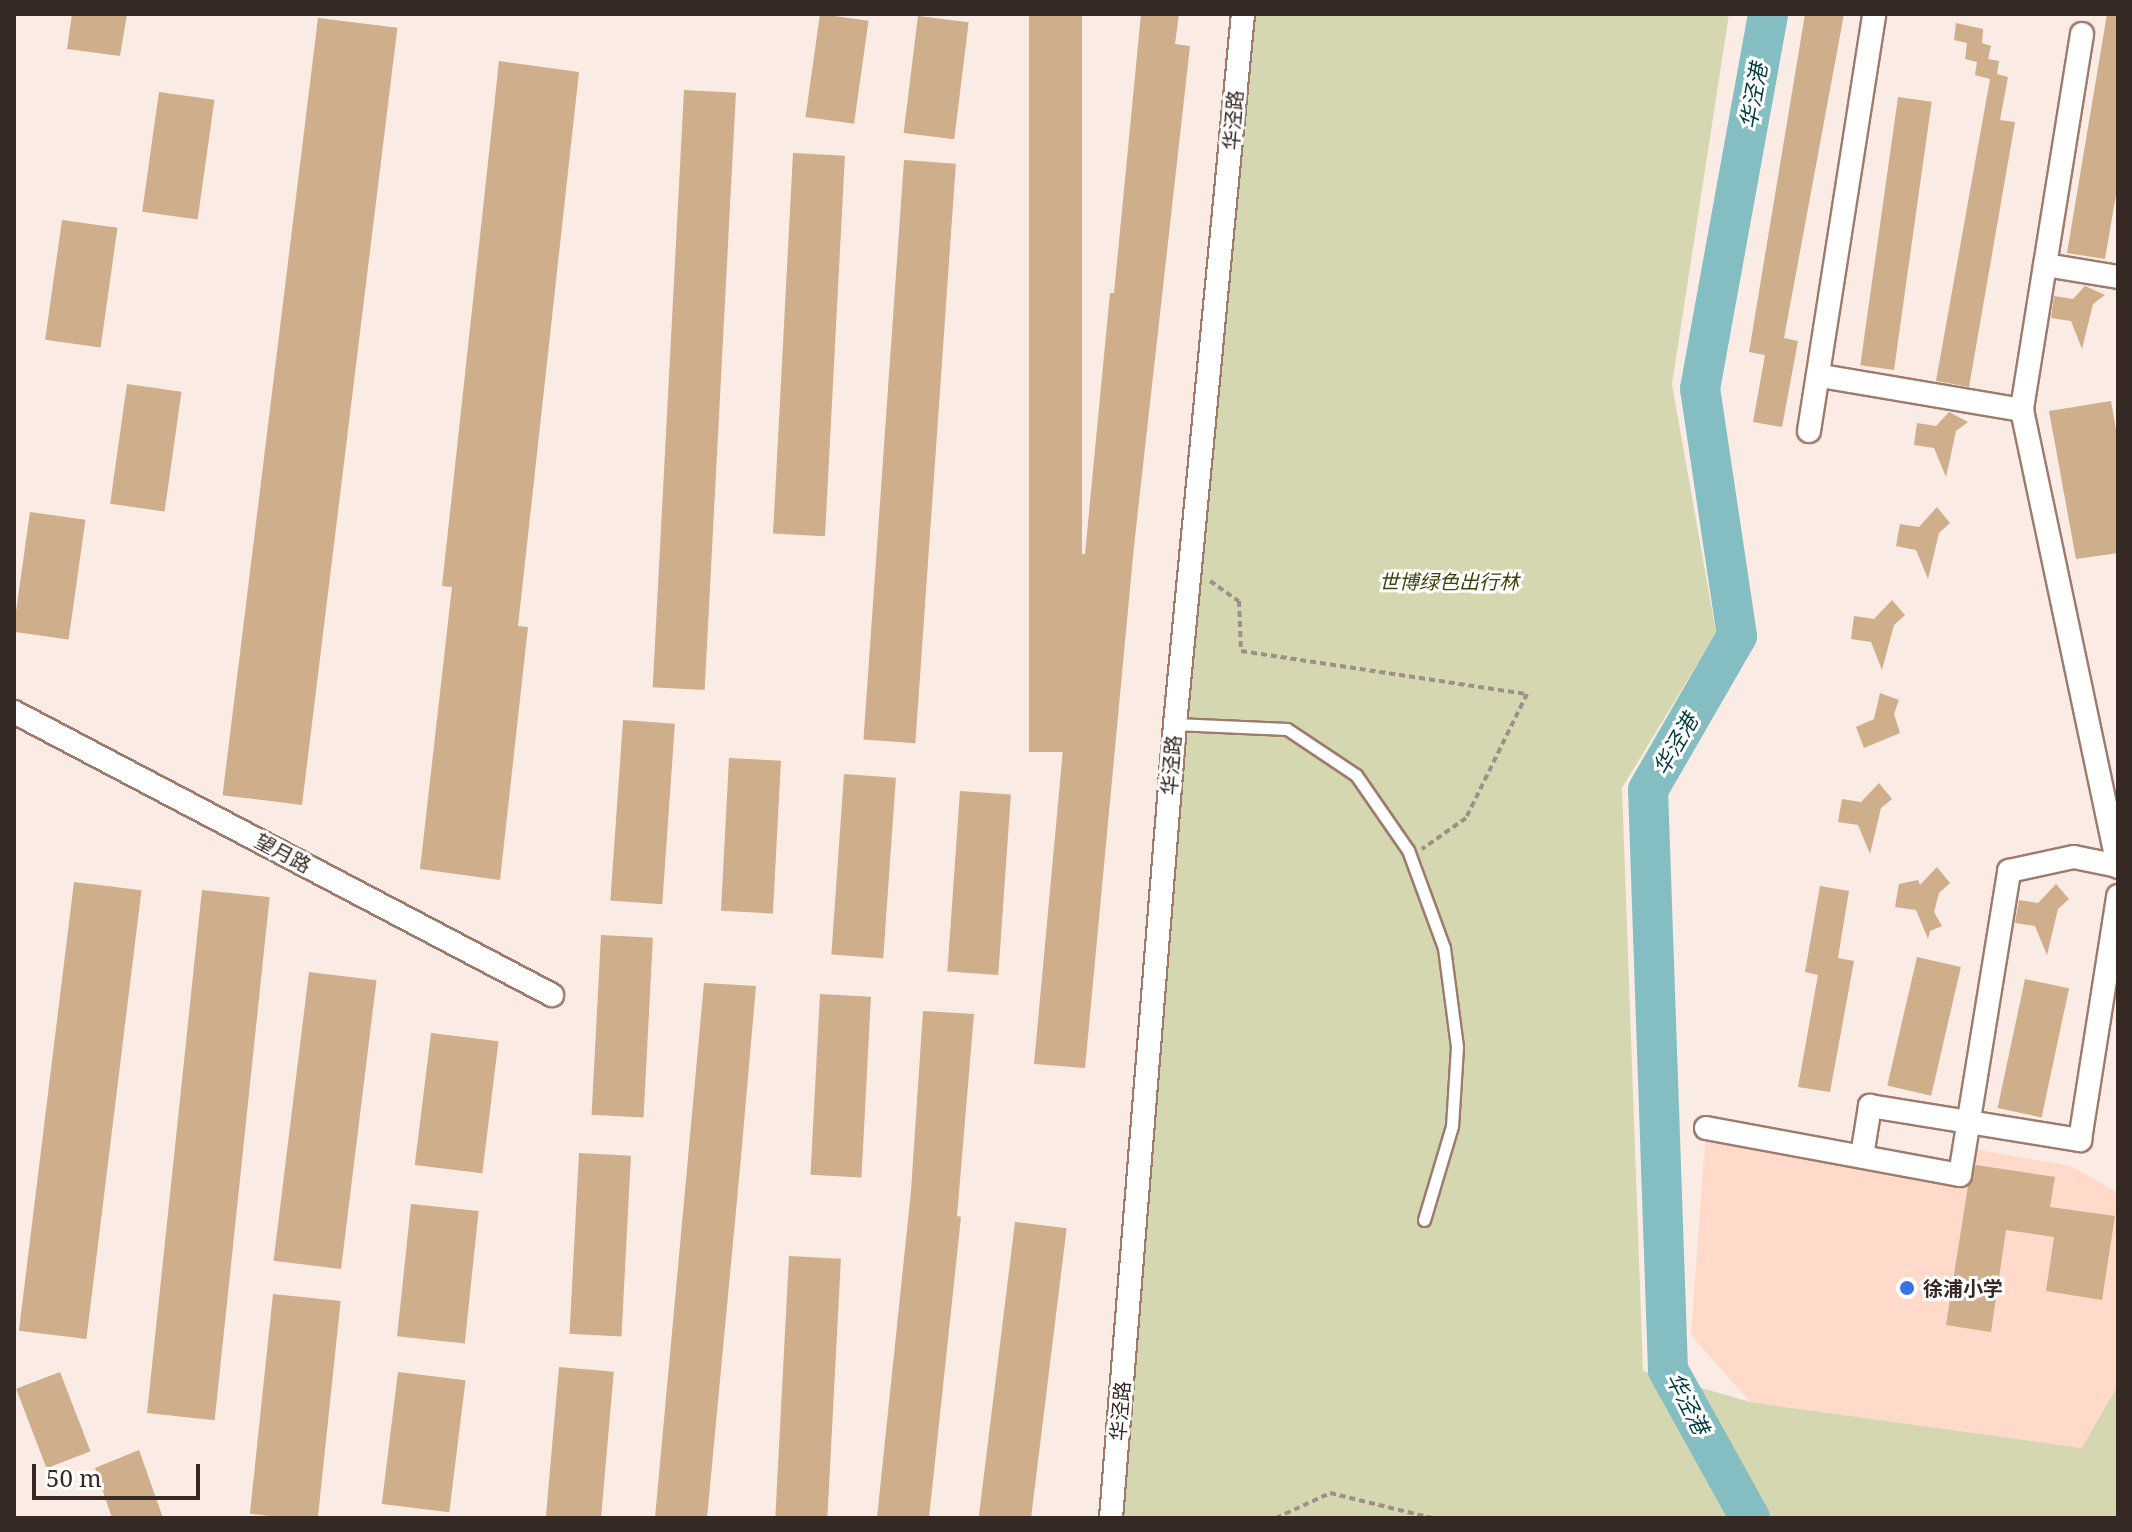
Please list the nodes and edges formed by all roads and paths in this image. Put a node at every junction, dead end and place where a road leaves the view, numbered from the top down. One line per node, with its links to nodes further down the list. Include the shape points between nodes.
1 (1243, 14): 9 (street, 华泾路)
2 (1874, 14): 6 (street)
3 (2082, 34): 4 (street)
4 (2045, 265): 5 (street); 7 (street)
5 (2118, 277)
6 (1821, 376): 7 (street); 8 (street)
7 (2022, 410): 12 (street)
8 (1809, 431)
9 (1190, 567): 11 (street, 华泾路); 13 (path, via 1239,601 1241,651 1527,694 1466,818)
10 (14, 712): 16 (street, 望月路)
11 (1175, 724): 13 (lane, via 1287,729 1356,775); 21 (street, 华泾路)
12 (2115, 835): 14 (street)
13 (1410, 858): 20 (lane, via 1444,948 1457,1047 1452,1126)
14 (2118, 866): 17 (street, via 2074,857 2009,871)
15 (2118, 896): 17 (street, via 2080,1140)
16 (552, 995)
17 (1967, 1122): 19 (street, via 1870,1106); 19 (street, via 1960,1175)
18 (1706, 1128): 19 (street)
19 (1862, 1156)
20 (1424, 1220)
21 (1111, 1518)
22 (1276, 1518): 23 (path, via 1330,1493)
23 (1432, 1518)
24 (2040, 1518): 25 (path)
25 (2085, 1518)

